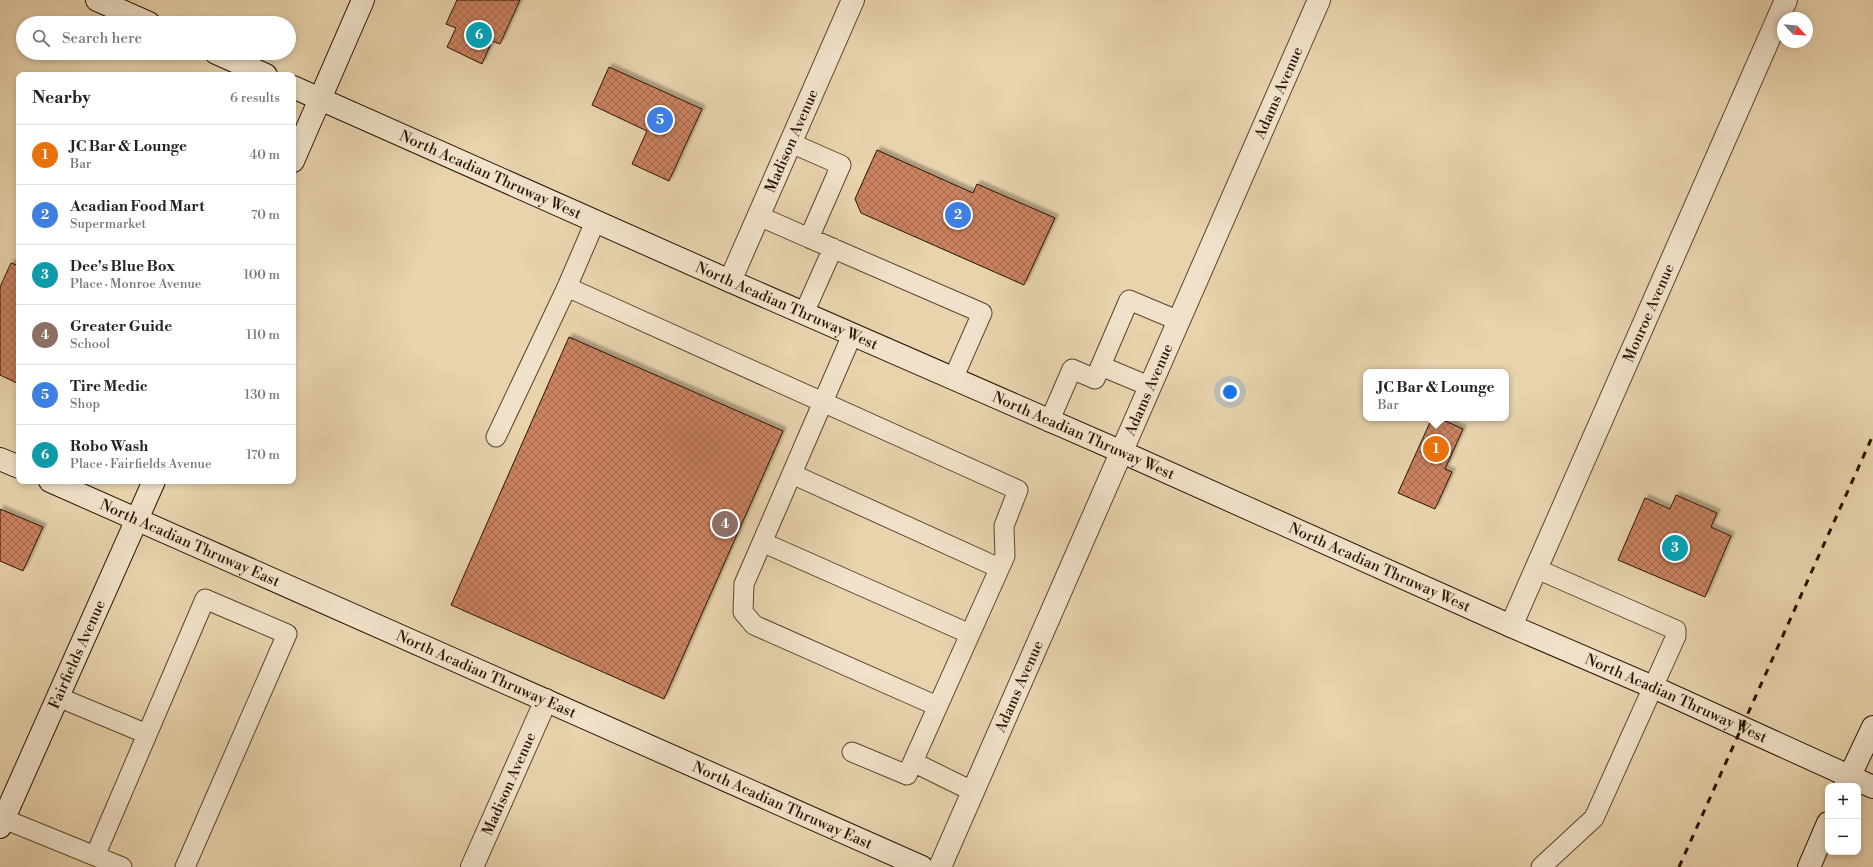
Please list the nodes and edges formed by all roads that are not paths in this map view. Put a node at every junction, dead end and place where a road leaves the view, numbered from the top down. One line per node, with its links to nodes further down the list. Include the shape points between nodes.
1 (98, 0): 6 (street)
2 (363, 0): 10 (street)
3 (853, 0): 11 (street, Madison Avenue)
4 (1319, 0): 20 (street, Adams Avenue)
5 (1786, 0): 37 (street, Monroe Avenue)
6 (133, 16)
7 (232, 60): 8 (street)
8 (259, 72)
9 (296, 88): 10 (street, North Acadian Thruway West)
10 (320, 99): 12 (street); 14 (street, North Acadian Thruway West)
11 (791, 143): 13 (street, Madison Avenue); 15 (lane, via 841,165)
12 (296, 154)
13 (759, 216): 15 (lane); 17 (street, Madison Avenue)
14 (595, 222): 17 (street, North Acadian Thruway West); 18 (lane)
15 (809, 238): 16 (lane)
16 (832, 248): 19 (lane); 23 (lane, via 982,313)
17 (730, 281): 19 (street, North Acadian Thruway West)
18 (567, 287): 25 (lane); 27 (lane)
19 (804, 313): 21 (street, North Acadian Thruway West)
20 (1179, 321): 22 (lane, via 1129,300); 24 (street, Adams Avenue)
21 (852, 335): 23 (street, North Acadian Thruway West); 25 (lane)
22 (1101, 366): 24 (lane); 26 (lane, via 1095,379 1072,369)
23 (953, 379): 26 (street, North Acadian Thruway West)
24 (1151, 387): 28 (street, Adams Avenue)
25 (823, 402): 31 (lane); 36 (lane, via 1018,490 1004,526 1005,556)
26 (1049, 422): 28 (street, North Acadian Thruway West)
27 (496, 437)
28 (1122, 452): 38 (street, North Acadian Thruway West); 50 (street, Adams Avenue)
29 (0, 459): 30 (street)
30 (16, 466)
31 (792, 474): 35 (lane); 36 (lane)
32 (57, 484): 34 (street, North Acadian Thruway East)
33 (153, 484): 34 (street, Fairfields Avenue)
34 (138, 520): 41 (street, Fairfields Avenue); 42 (street, North Acadian Thruway East)
35 (762, 542): 39 (lane); 43 (lane, via 744,584 743,612 754,625)
36 (999, 568): 39 (lane)
37 (1536, 569): 38 (street, Monroe Avenue); 40 (lane, via 1676,630 1676,636)
38 (1511, 626): 40 (street, North Acadian Thruway West)
39 (970, 634): 43 (lane)
40 (1653, 687): 48 (street, North Acadian Thruway West); 59 (lane, via 1594,818)
41 (58, 697): 45 (lane); 51 (street, Fairfields Avenue)
42 (546, 700): 56 (street, Madison Avenue); 57 (street, North Acadian Thruway East)
43 (937, 706): 47 (lane)
44 (1873, 727): 48 (street)
45 (147, 734): 53 (lane); 55 (lane, via 205,599 287,634)
46 (852, 752): 47 (lane, via 907,775)
47 (913, 762): 50 (lane)
48 (1847, 781): 49 (street, North Acadian Thruway West)
49 (1873, 787)
50 (974, 792): 58 (street, Adams Avenue)
51 (2, 823): 53 (lane)
52 (1825, 830): 60 (street)
53 (95, 856): 54 (lane)
54 (122, 867)
55 (184, 867)
56 (472, 867)
57 (922, 867)
58 (940, 867)
59 (1541, 867)
60 (1809, 867)

